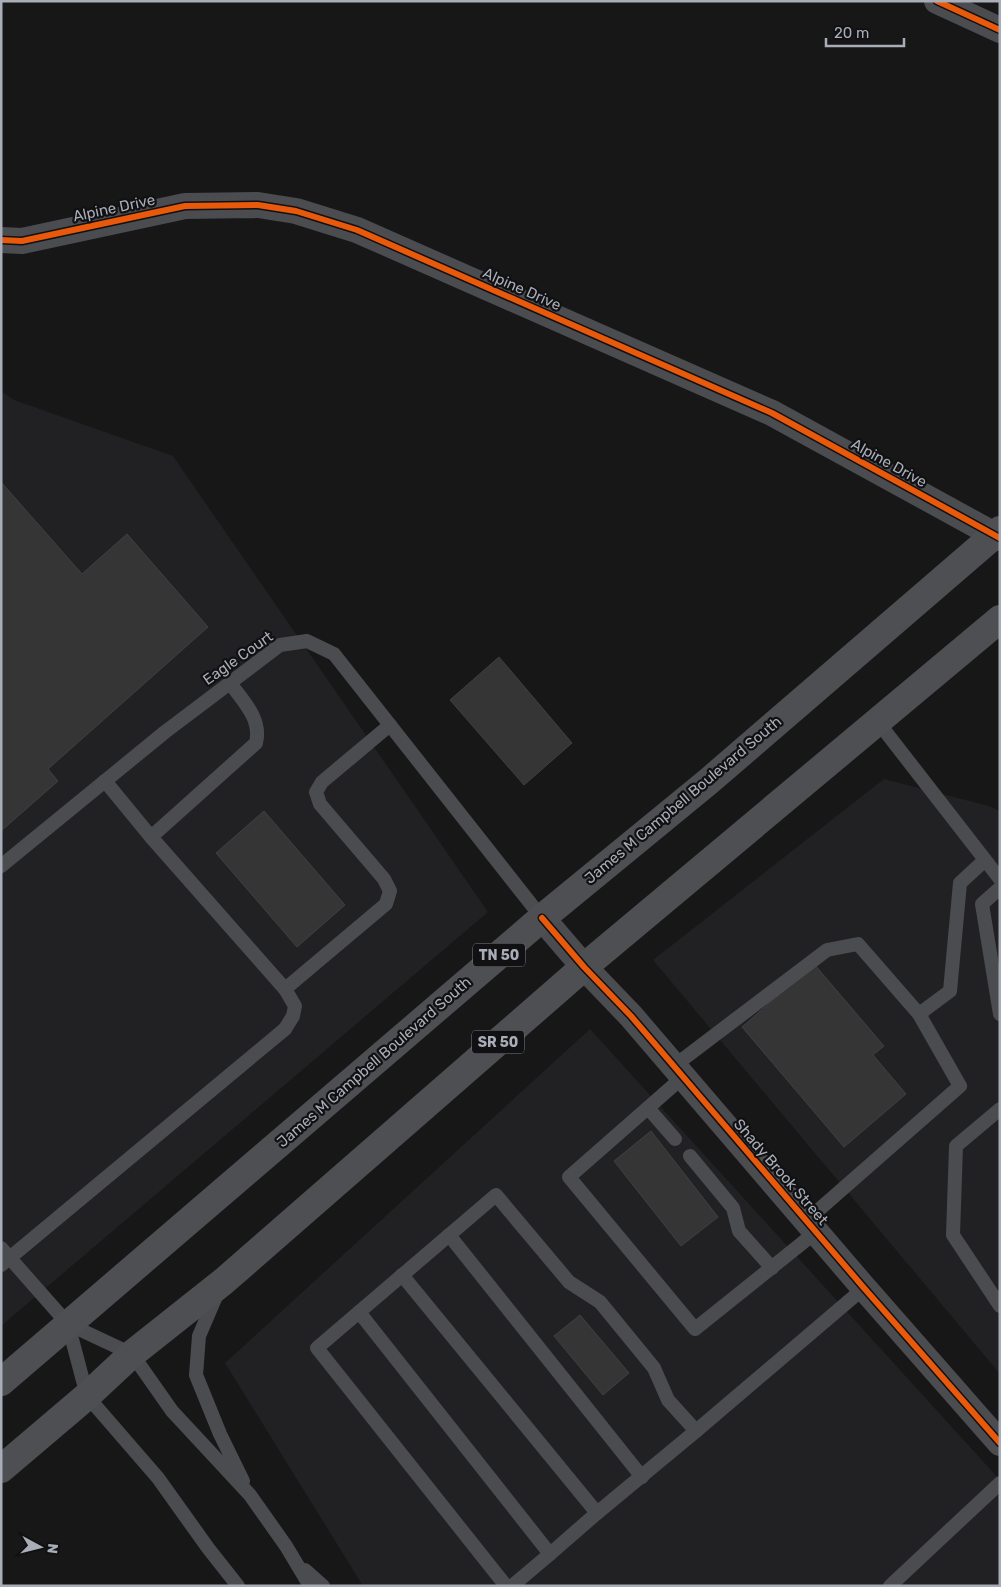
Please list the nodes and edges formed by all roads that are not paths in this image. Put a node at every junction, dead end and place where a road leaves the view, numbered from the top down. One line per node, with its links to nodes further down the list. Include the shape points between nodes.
1 (937, 1): 2 (street)
2 (1000, 30)
3 (1, 240): 4 (street, Alpine Drive, via 22,241 185,206 258,205 296,211 358,230 772,413)
4 (998, 534): 15 (main road, James M Campbell Boulevard South / TN 50, via 709,781)
5 (1000, 620): 7 (main road, SR 50)
6 (230, 683): 8 (lane, Eagle Court, via 280,645 308,641 334,654); 9 (lane, Eagle Court); 10 (lane, via 254,718 259,733 256,743)
7 (878, 722): 11 (lane); 16 (main road, SR 50)
8 (390, 725): 15 (lane, Eagle Court); 17 (lane, via 322,782 316,792 320,804 384,879 390,891 386,904)
9 (105, 781): 10 (lane); 12 (lane, Eagle Court)
10 (151, 837): 17 (lane)
11 (985, 860): 13 (lane); 18 (lane, via 960,884 950,991)
12 (1, 866)
13 (1000, 879)
14 (1000, 888): 19 (lane, via 982,904)
15 (542, 918): 16 (street, Shady Brook Street); 34 (main road, James M Campbell Boulevard South / TN 50)
16 (584, 967): 20 (street, Shady Brook Street); 30 (main road, SR 50)
17 (285, 989): 27 (lane, via 295,1006 285,1029)
18 (919, 1014): 20 (lane, via 858,944 827,950); 25 (lane, via 960,1086)
19 (1000, 1014)
20 (678, 1072): 21 (lane); 25 (street, Shady Brook Street)
21 (648, 1108): 23 (lane); 28 (lane, via 569,1177 696,1329)
22 (1000, 1109): 32 (lane, via 956,1146 953,1236)
23 (675, 1138)
24 (690, 1156): 28 (lane, via 732,1208 739,1231)
25 (811, 1226): 28 (lane); 31 (street, Shady Brook Street)
26 (449, 1236): 29 (lane); 38 (lane, via 496,1195 569,1282 600,1302 654,1368 668,1400); 41 (lane)
27 (4, 1257): 34 (lane)
28 (772, 1268)
29 (402, 1275): 33 (lane); 44 (lane)
30 (224, 1281): 35 (main road, SR 50); 43 (lane, via 199,1336 196,1375)
31 (864, 1288): 38 (lane); 39 (street, Shady Brook Street)
32 (1000, 1306)
33 (359, 1312): 45 (lane); 50 (lane, via 317,1348)
34 (68, 1324): 35 (lane); 36 (main road, James M Campbell Boulevard South / TN 50); 37 (lane)
35 (132, 1354): 37 (main road, SR 50); 43 (lane, via 172,1411)
36 (1, 1382)
37 (87, 1396): 40 (main road, SR 50); 47 (lane, via 158,1478)
38 (696, 1431): 41 (lane)
39 (1000, 1443)
40 (1, 1469)
41 (642, 1477): 44 (lane)
42 (1000, 1484): 52 (lane)
43 (250, 1495): 46 (lane)
44 (596, 1513): 45 (lane)
45 (550, 1554): 51 (lane)
46 (297, 1564): 48 (lane); 49 (lane)
47 (238, 1586)
48 (310, 1586)
49 (324, 1586)
50 (506, 1586)
51 (512, 1586)
52 (890, 1586)

